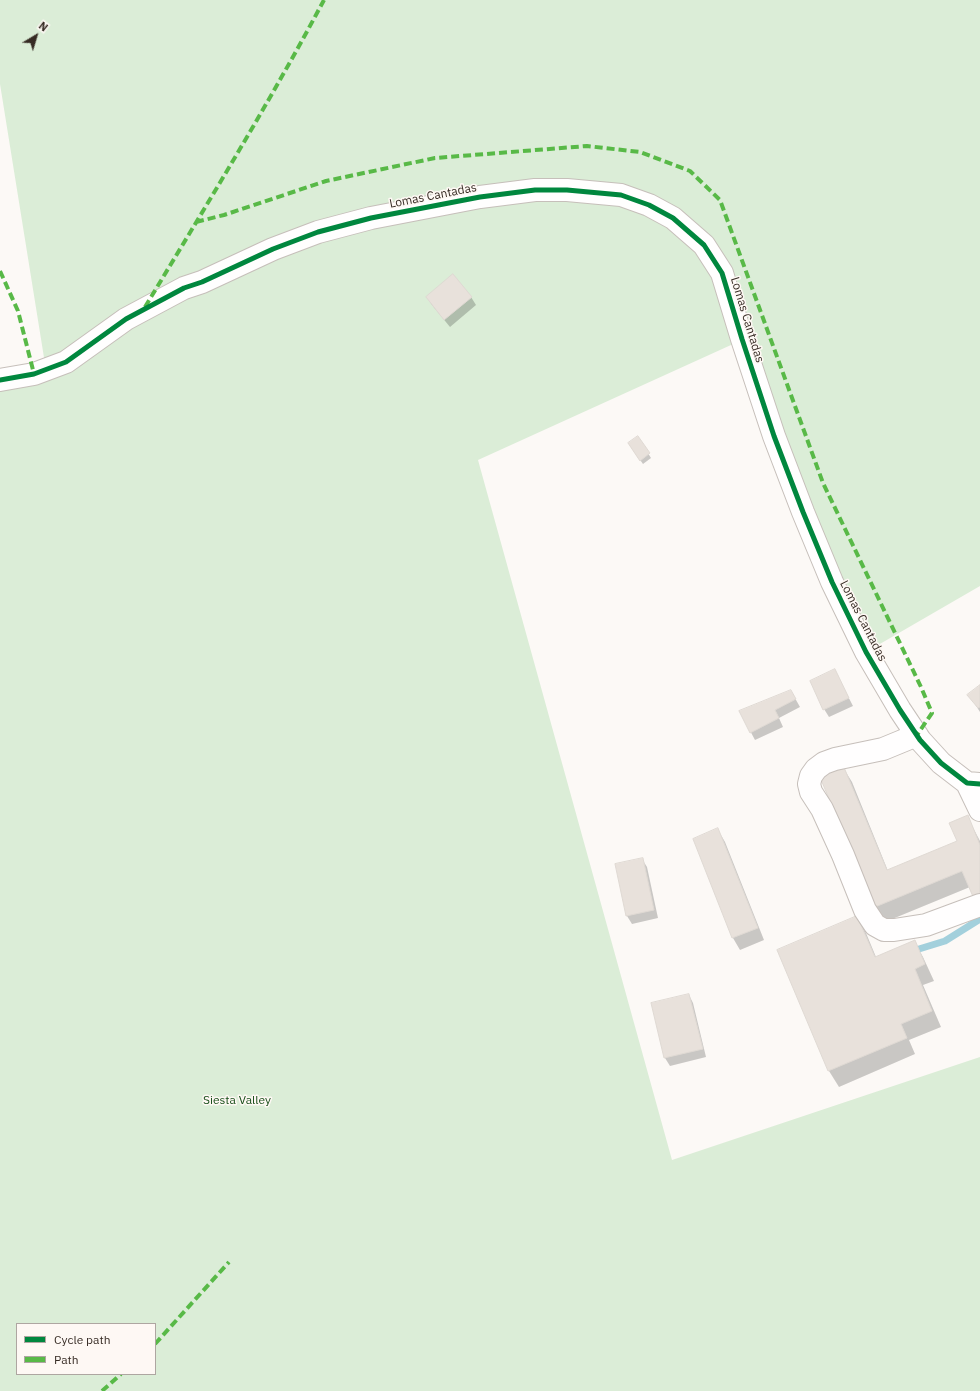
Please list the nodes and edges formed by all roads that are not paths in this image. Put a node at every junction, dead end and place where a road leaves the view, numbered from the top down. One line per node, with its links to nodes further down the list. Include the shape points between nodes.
1 (0, 380): 2 (street, Lomas Cantadas, via 34,374 66,362 126,319 184,288 318,232 480,196 536,190 621,195 649,204 673,218 704,246 722,274 774,436 832,582 866,652)
2 (917, 735): 3 (street, Lomas Cantadas, via 941,763); 5 (street, via 883,749 824,763 811,776 811,792 822,809 865,910 875,925 884,930 926,925)
3 (974, 783): 4 (street)
4 (980, 810)
5 (980, 906)

